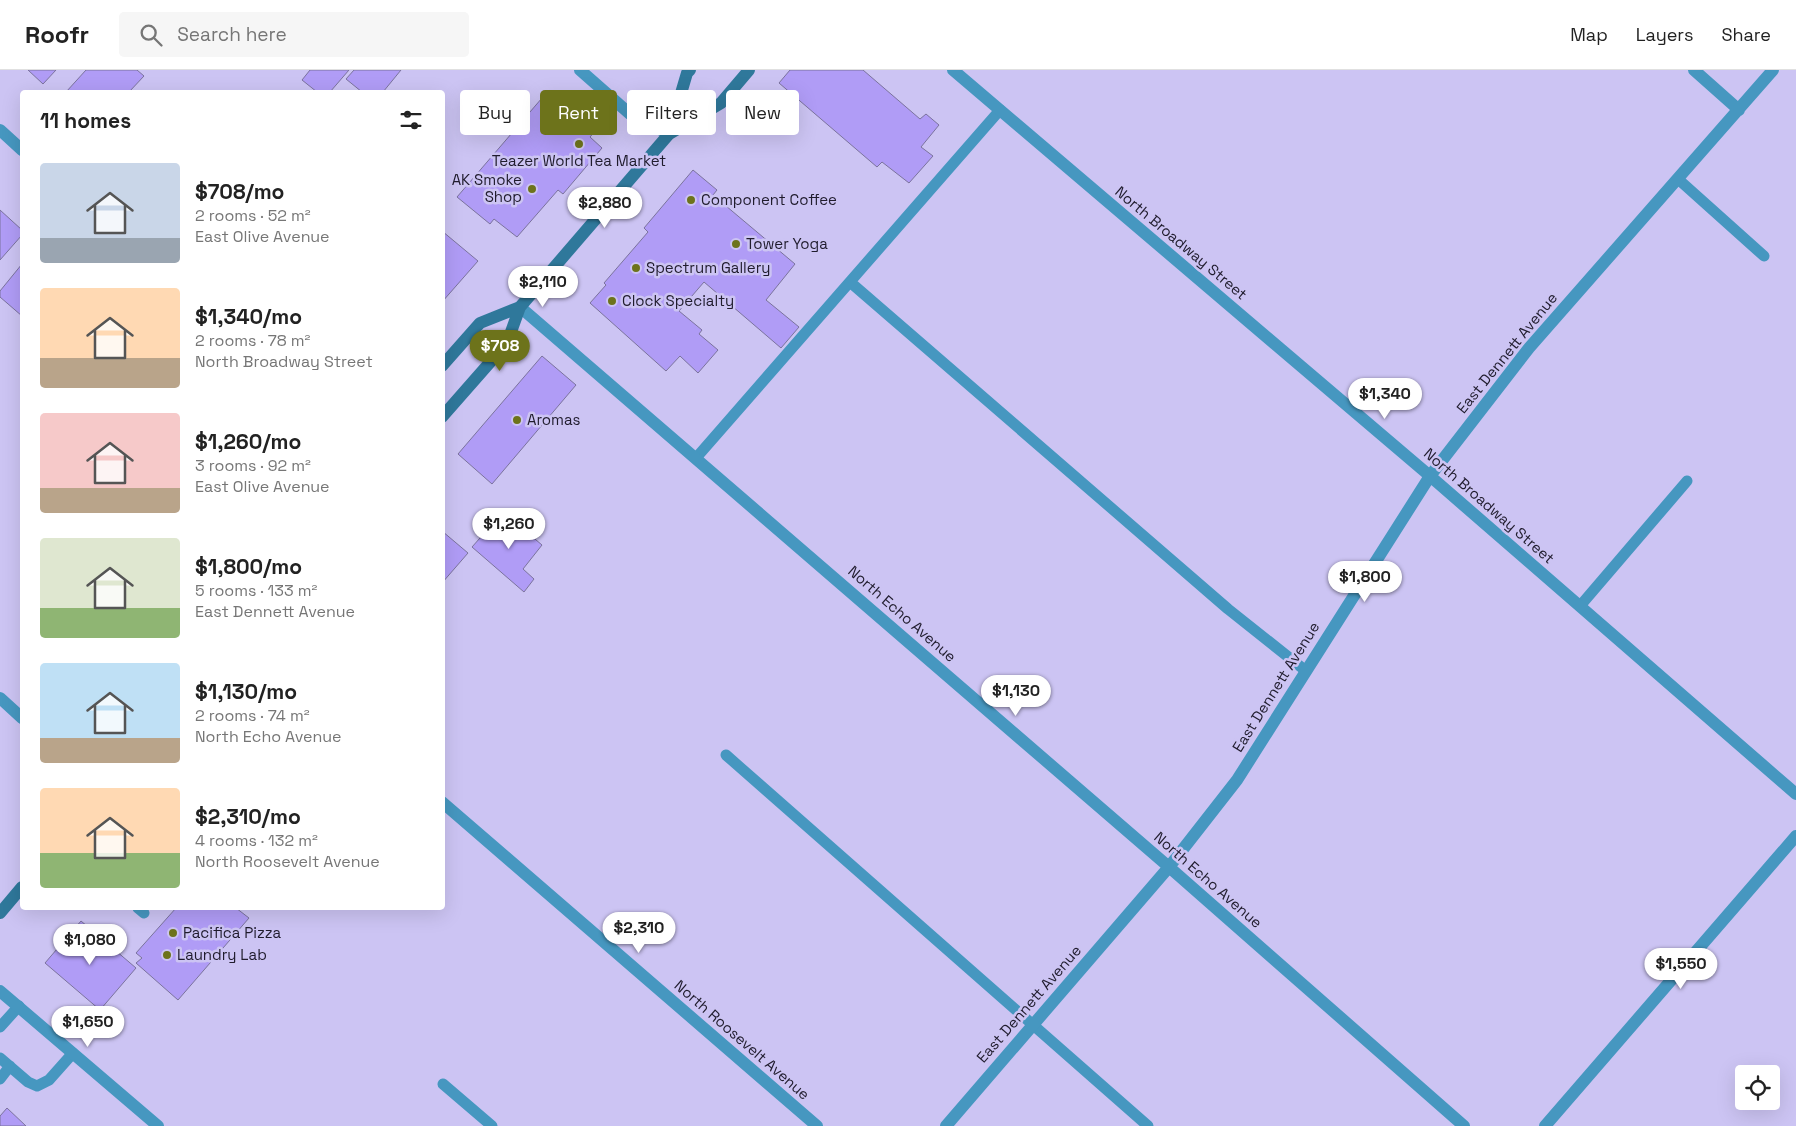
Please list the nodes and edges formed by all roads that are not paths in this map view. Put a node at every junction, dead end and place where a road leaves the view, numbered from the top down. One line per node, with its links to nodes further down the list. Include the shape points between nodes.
1 (580, 70): 11 (street)
2 (690, 70): 7 (main road)
3 (749, 70): 8 (main road)
4 (953, 70): 9 (street, North Broadway Street)
5 (1694, 70): 10 (street)
6 (1773, 70): 10 (street, East Dennett Avenue)
7 (683, 90)
8 (716, 105)
9 (1000, 110): 17 (lane); 22 (street, North Broadway Street)
10 (1739, 110): 15 (street, East Dennett Avenue)
11 (627, 111)
12 (0, 130): 14 (street)
13 (668, 135): 18 (main road)
14 (20, 148)
15 (1678, 179): 16 (lane); 22 (street, East Dennett Avenue, via 1529,348)
16 (1764, 256)
17 (850, 282): 21 (lane); 25 (lane, via 1228,609)
18 (520, 306): 19 (main road, via 480,323); 20 (main road, via 507,343); 21 (street, North Echo Avenue)
19 (445, 363)
20 (445, 413)
21 (696, 458): 32 (street, North Echo Avenue)
22 (1430, 476): 24 (street, North Broadway Street); 25 (street, East Dennett Avenue)
23 (1687, 482): 24 (lane)
24 (1580, 606): 29 (street, North Broadway Street)
25 (1306, 671): 32 (street, East Dennett Avenue, via 1237,780)
26 (0, 698): 27 (street)
27 (20, 716)
28 (726, 755): 37 (lane)
29 (1796, 794)
30 (445, 805): 46 (street, North Roosevelt Avenue)
31 (1796, 836): 50 (street)
32 (1169, 867): 37 (street, East Dennett Avenue); 49 (street, North Echo Avenue)
33 (20, 889): 34 (main road)
34 (0, 913)
35 (0, 991): 36 (street)
36 (19, 1006): 38 (lane); 39 (street)
37 (1033, 1025): 47 (street, East Dennett Avenue); 48 (lane)
38 (0, 1026)
39 (73, 1053): 41 (lane, via 49,1080 37,1086); 44 (street)
40 (0, 1058): 41 (lane)
41 (10, 1066): 42 (lane)
42 (0, 1079)
43 (443, 1084): 45 (lane)
44 (158, 1126)
45 (492, 1126)
46 (817, 1126)
47 (946, 1126)
48 (1148, 1126)
49 (1464, 1126)
50 (1544, 1126)

